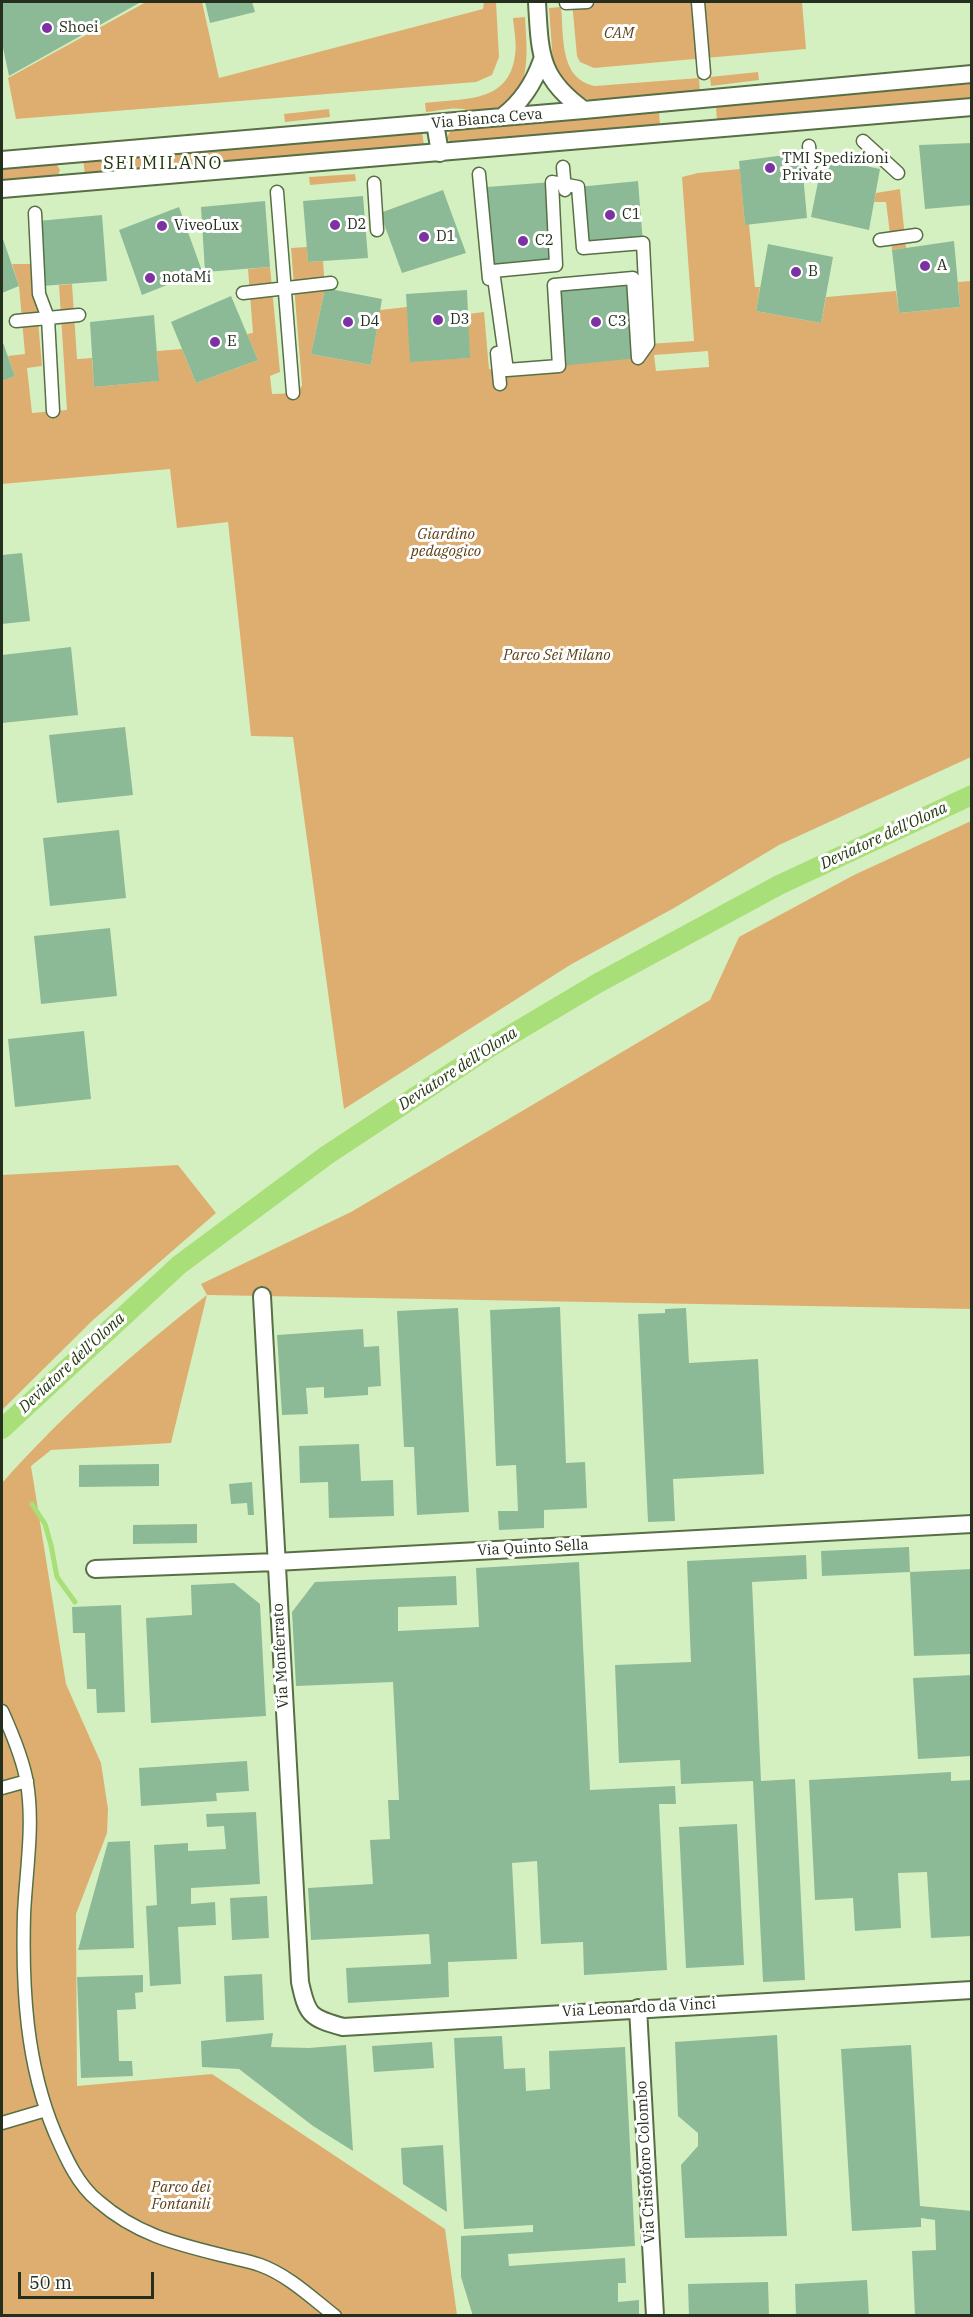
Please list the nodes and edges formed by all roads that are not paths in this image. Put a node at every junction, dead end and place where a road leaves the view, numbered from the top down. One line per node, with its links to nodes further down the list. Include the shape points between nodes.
1 (537, 2): 5 (street)
2 (587, 2): 4 (street)
3 (698, 2): 6 (street)
4 (566, 3)
5 (542, 60): 9 (street, via 553,83); 10 (street, via 531,86)
6 (704, 73)
7 (972, 74): 9 (street, Via Bianca Ceva)
8 (972, 107): 14 (street, Via Bianca Ceva)
9 (584, 110): 10 (street, Via Bianca Ceva)
10 (502, 117): 11 (street, Via Bianca Ceva)
11 (435, 123): 14 (street); 15 (street, Via Bianca Ceva)
12 (863, 141): 19 (street)
13 (809, 146): 17 (street)
14 (440, 153): 21 (street, Via Bianca Ceva)
15 (69, 154): 16 (street, Via Bianca Ceva); 21 (street)
16 (2, 160)
17 (811, 164)
18 (563, 167): 23 (street)
19 (898, 173)
20 (479, 174): 36 (street)
21 (71, 183): 24 (street, Via Bianca Ceva)
22 (374, 183): 27 (street)
23 (565, 188): 23 (street, via 578,187 583,248 643,243 648,344 638,358 633,278 554,285 560,366 507,370 493,271 556,265 552,182)
24 (2, 189)
25 (277, 192): 31 (street)
26 (34, 213): 34 (street)
27 (377, 230)
28 (910, 236): 29 (street)
29 (885, 239)
30 (328, 284): 31 (street)
31 (284, 289): 32 (street); 37 (street)
32 (247, 293)
33 (76, 315): 34 (street)
34 (43, 318): 35 (street); 38 (street)
35 (19, 320)
36 (500, 384)
37 (293, 393)
38 (53, 411)
39 (262, 1296): 41 (street, Via Monferrato)
40 (972, 1524): 41 (street, Via Quinto Sella)
41 (276, 1562): 42 (street, Via Quinto Sella); 48 (street, Via Monferrato, via 300,1982)
42 (95, 1569)
43 (2, 1711): 44 (street)
44 (27, 1781): 45 (street); 49 (street, via 30,1808 24,1972 30,2045)
45 (2, 1788)
46 (972, 1990): 47 (street, Via Leonardo da Vinci)
47 (638, 2008): 48 (street, Via Leonardo da Vinci, via 343,2027); 52 (street, Via Cristoforo Colombo)
48 (310, 2014)
49 (46, 2110): 50 (street); 51 (street, via 68,2163 95,2200 129,2225 177,2244 261,2265)
50 (2, 2122)
51 (335, 2316)
52 (655, 2316)

